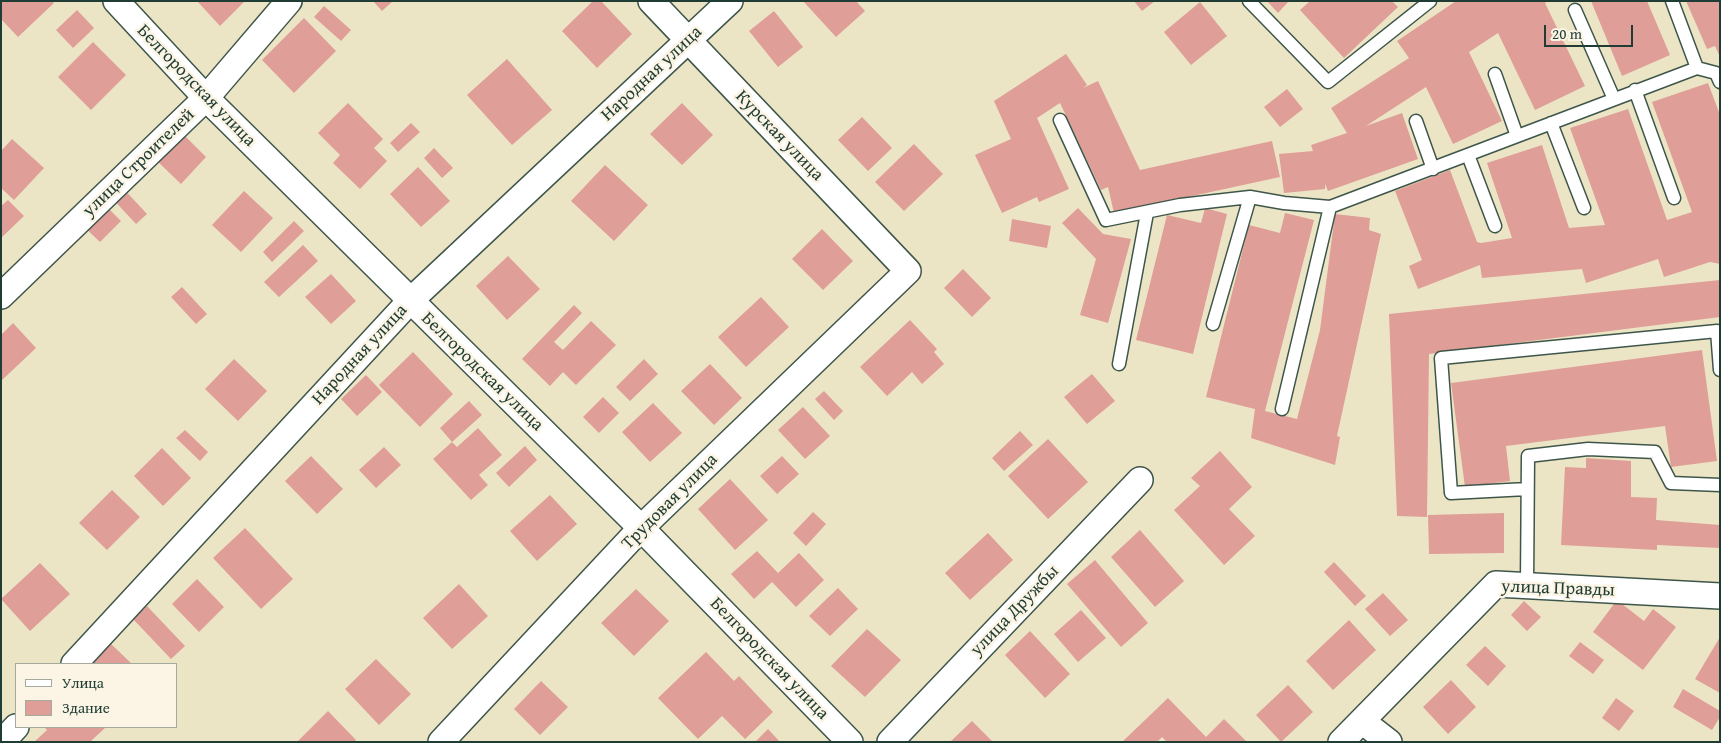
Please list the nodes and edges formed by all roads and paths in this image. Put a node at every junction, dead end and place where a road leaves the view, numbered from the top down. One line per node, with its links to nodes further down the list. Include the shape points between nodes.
1 (116, 1): 14 (street, Белгородская улица)
2 (289, 1): 14 (street, улица Строителей)
3 (651, 1): 9 (street, Курская улица)
4 (730, 1): 9 (street, Народная улица)
5 (1249, 1): 6 (lane, via 1328,82)
6 (1430, 1)
7 (1672, 1): 10 (lane)
8 (1575, 10): 15 (lane)
9 (689, 41): 28 (street, Курская улица); 30 (street, Народная улица)
10 (1697, 68): 12 (lane, via 1716,73); 13 (lane)
11 (1495, 74): 19 (lane)
12 (1720, 82)
13 (1635, 90): 15 (lane); 23 (lane)
14 (206, 98): 29 (street, улица Строителей); 30 (street, Белгородская улица)
15 (1614, 99): 18 (lane)
16 (1060, 120): 26 (lane, via 1106,220)
17 (1416, 121): 21 (lane)
18 (1551, 123): 19 (lane); 25 (lane)
19 (1517, 136): 20 (lane)
20 (1468, 155): 21 (lane); 27 (lane)
21 (1433, 169): 24 (lane)
22 (1250, 197): 24 (lane); 26 (lane, via 1180,205); 31 (lane)
23 (1674, 198)
24 (1330, 207): 34 (lane)
25 (1584, 208)
26 (1147, 213): 32 (lane)
27 (1495, 226)
28 (908, 271): 38 (street, Трудовая улица)
29 (1, 296)
30 (410, 301): 38 (street, Белгородская улица); 41 (street, Народная улица)
31 (1213, 324)
32 (1119, 364)
33 (1720, 370): 37 (lane, via 1717,331 1441,358 1451,493)
34 (1282, 409)
35 (1140, 480): 47 (street, улица Дружбы)
36 (1720, 485): 37 (lane, via 1671,483 1655,452 1588,449 1528,456)
37 (1527, 489): 39 (lane)
38 (641, 528): 45 (street, Трудовая улица); 46 (street, Белгородская улица)
39 (1527, 585): 40 (street, улица Правды); 42 (street, улица Правды, via 1496,584)
40 (1720, 596)
41 (75, 663)
42 (1362, 721): 48 (street, улица Правды); 49 (street)
43 (15, 727): 44 (street)
44 (2, 742)
45 (441, 742)
46 (850, 742)
47 (890, 742)
48 (1341, 742)
49 (1389, 742)

